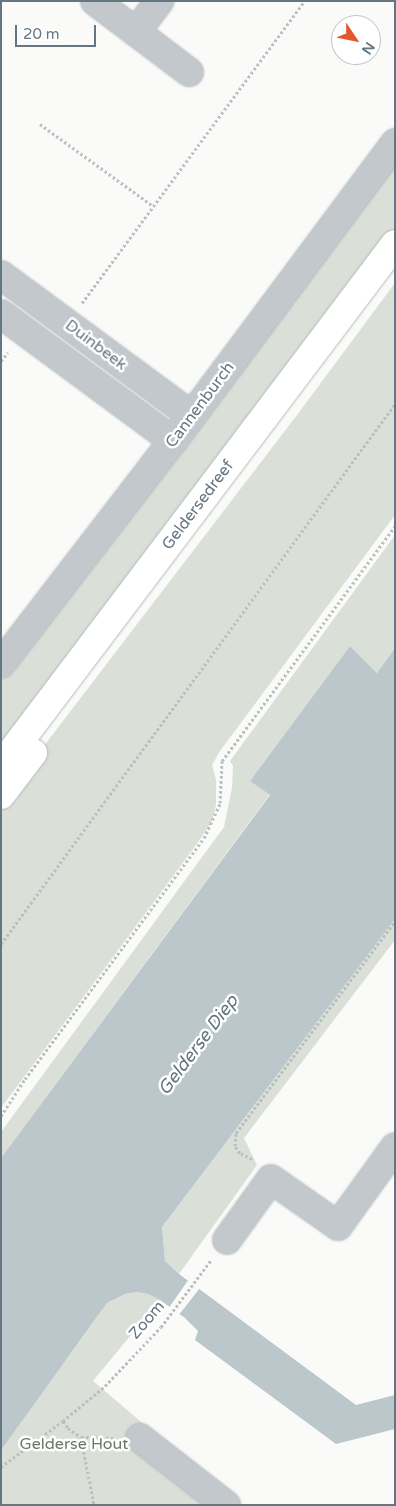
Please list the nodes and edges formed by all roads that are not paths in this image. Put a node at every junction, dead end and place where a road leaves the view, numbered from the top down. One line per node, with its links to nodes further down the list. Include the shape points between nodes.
1 (95, 1): 3 (street)
2 (159, 1): 3 (street)
3 (136, 32): 4 (street)
4 (189, 72)
5 (395, 143): 10 (street, Cannenburch)
6 (395, 244): 13 (main road, Geldersedreef)
7 (395, 274): 14 (main road, Geldersedreef)
8 (1, 275): 10 (street, Duinbeek)
9 (1, 314): 11 (street, Duinbeek)
10 (192, 416): 11 (street, Cannenburch)
11 (173, 441): 12 (street, Cannenburch)
12 (1, 664)
13 (1, 766)
14 (1, 795)
15 (395, 1147): 16 (street, via 338,1226 271,1179)
16 (227, 1240)
17 (140, 1438): 18 (street)
18 (226, 1505)

